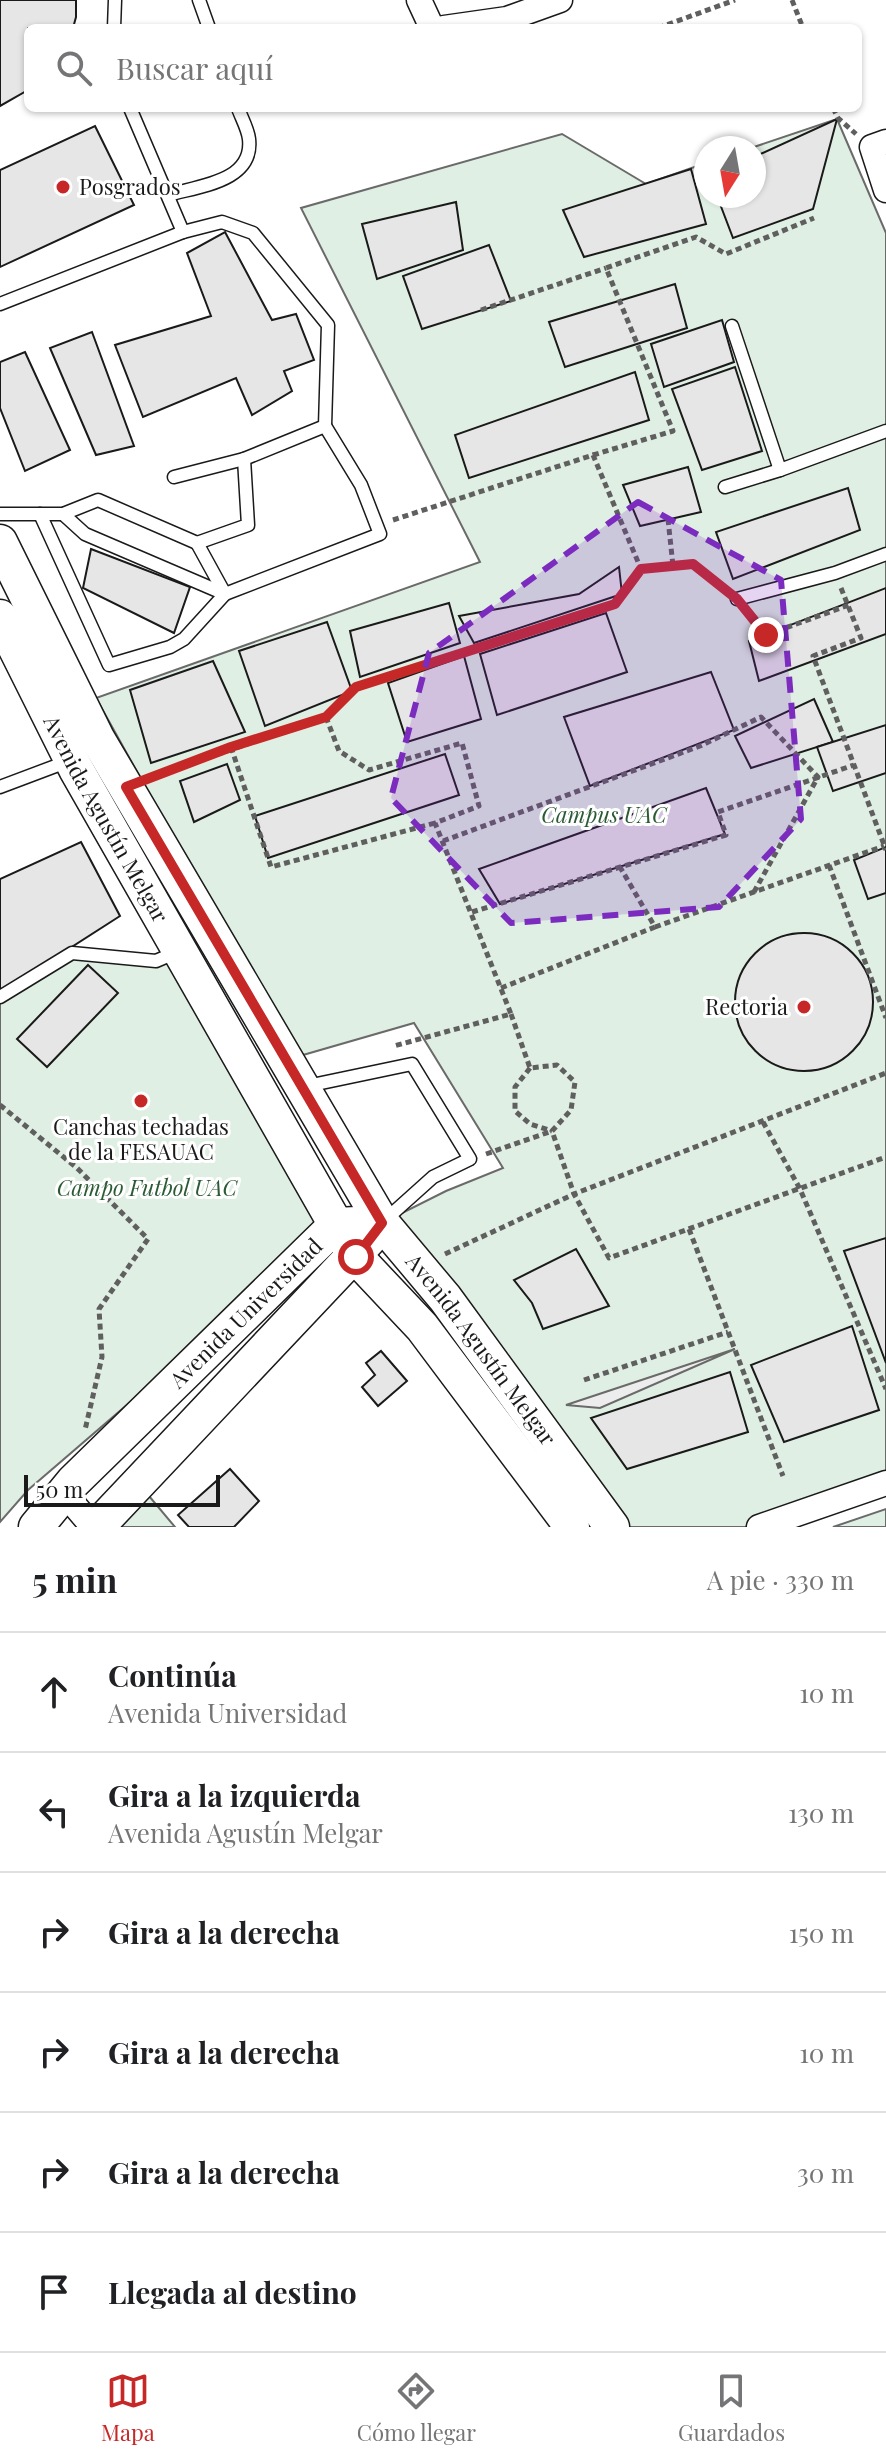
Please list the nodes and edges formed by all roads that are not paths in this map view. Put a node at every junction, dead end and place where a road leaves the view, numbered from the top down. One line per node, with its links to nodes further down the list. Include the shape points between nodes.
1 (115, 0): 5 (lane)
2 (199, 0): 6 (lane)
3 (419, 0): 7 (street)
4 (560, 0): 8 (street, via 507,19)
5 (114, 24)
6 (208, 24)
7 (430, 24)
8 (472, 24)
9 (132, 112): 13 (lane)
10 (239, 112): 13 (lane, via 249,139 245,163 231,177)
11 (879, 144): 12 (street)
12 (886, 190)
13 (168, 195): 14 (lane)
14 (183, 232): 15 (lane); 17 (lane, via 222,222 253,233 328,325)
15 (0, 304)
16 (732, 326): 20 (lane)
17 (325, 426): 19 (lane); 29 (lane, via 361,485 380,534)
18 (886, 431): 20 (lane)
19 (244, 459): 21 (lane); 27 (lane, via 248,525)
20 (780, 470): 22 (lane)
21 (174, 477)
22 (725, 487)
23 (0, 514): 24 (lane)
24 (40, 514): 25 (lane); 29 (lane, via 109,665 184,639)
25 (63, 514): 27 (lane, via 98,500); 29 (lane, via 85,534)
26 (0, 542): 36 (main road, Avenida Agustín Melgar, via 126,787)
27 (197, 543): 29 (lane)
28 (886, 554): 30 (lane)
29 (225, 594)
30 (737, 599)
31 (0, 617): 32 (main road, Avenida Agustín Melgar)
32 (72, 760): 33 (lane); 34 (main road, Avenida Agustín Melgar)
33 (0, 787)
34 (180, 951): 35 (lane, via 156,961 72,953); 38 (main road, Avenida Agustín Melgar)
35 (0, 997)
36 (301, 1088): 37 (main road, Avenida Agustín Melgar); 37 (lane, via 412,1064 470,1159 433,1177)
37 (382, 1223): 38 (main road, Avenida Universidad); 39 (main road, Avenida Universidad); 45 (main road, Avenida Agustín Melgar, via 445,1298)
38 (336, 1225): 39 (main road, Avenida Agustín Melgar); 41 (main road, Avenida Universidad)
39 (356, 1257): 43 (main road, Avenida Universidad); 44 (main road, Avenida Agustín Melgar, via 422,1327)
40 (886, 1483): 46 (street)
41 (64, 1493): 42 (main road, Avenida Universidad); 43 (street)
42 (36, 1527)
43 (95, 1527)
44 (572, 1527)
45 (612, 1527)
46 (759, 1527)

